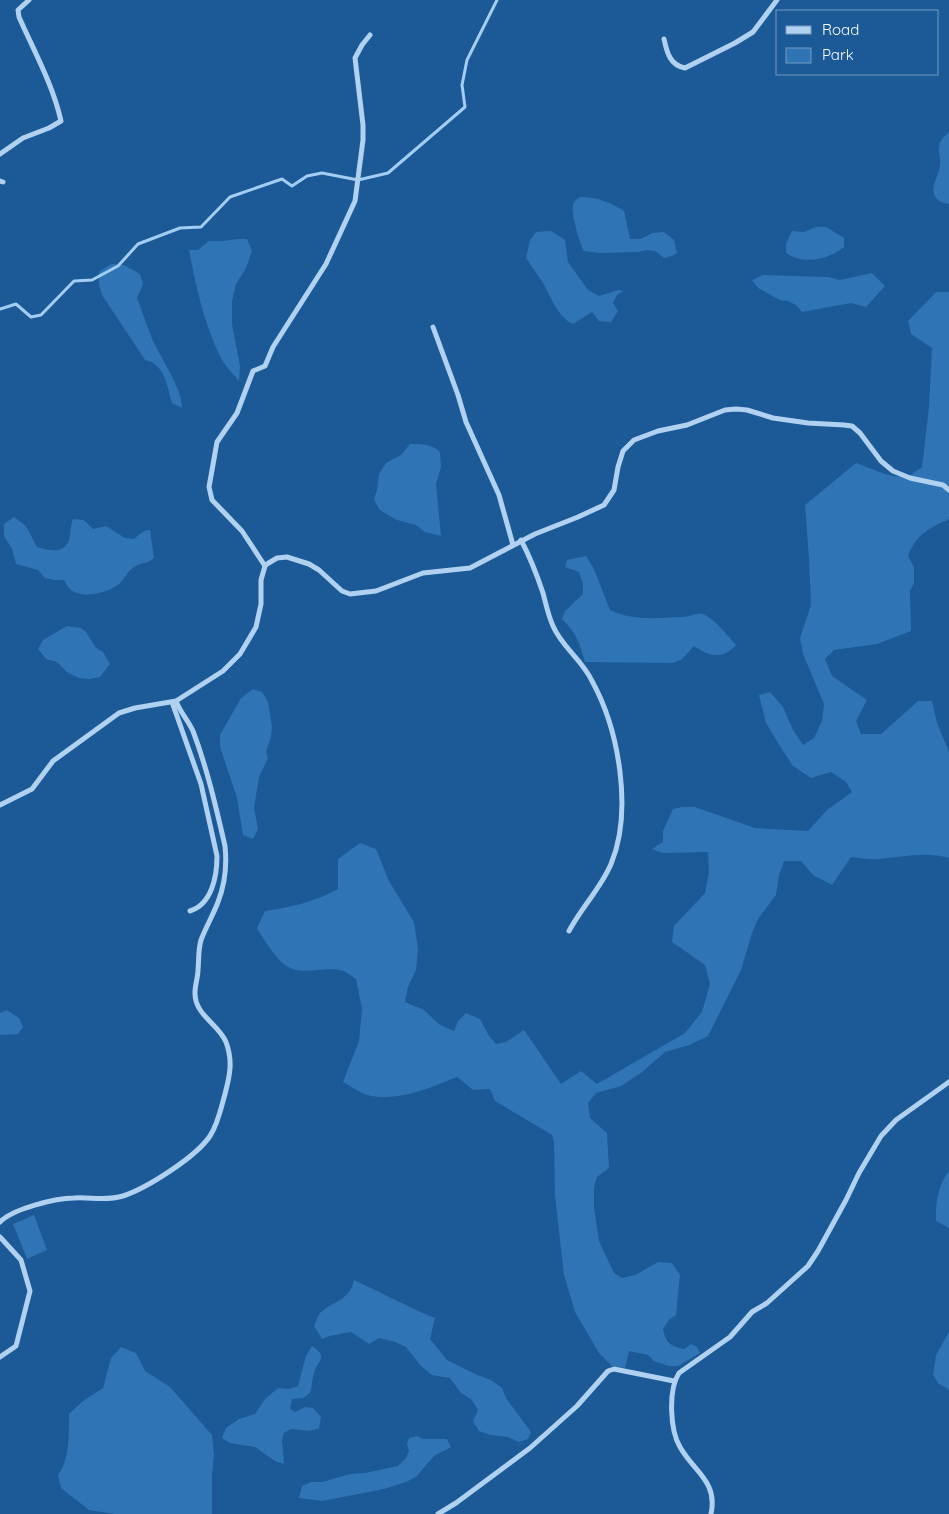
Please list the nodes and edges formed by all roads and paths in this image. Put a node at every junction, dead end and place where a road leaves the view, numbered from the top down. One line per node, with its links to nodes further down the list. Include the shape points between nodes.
1 (29, 0): 5 (street, via 18,10 19,17 45,74 61,121 23,138)
2 (777, 0): 4 (street, via 753,32 685,68 671,60)
3 (370, 35): 10 (street, via 355,58 363,125 355,201 326,264 273,346 265,366 254,371 238,413 217,442 209,487 212,500 242,531)
4 (664, 39)
5 (0, 154)
6 (433, 328): 9 (street, via 466,422 499,495)
7 (949, 490): 8 (street, via 943,485 893,471 852,426 788,420 747,410 725,410 634,440 623,451 614,490 604,504)
8 (521, 540): 9 (street); 14 (street, via 536,572 552,625 561,642 592,679 604,704 620,768 622,798 616,851 606,874)
9 (513, 545): 10 (street, via 470,568 423,573 363,594 342,591 319,570 299,560 278,558)
10 (265, 566): 11 (street, via 258,620 240,654 222,671)
11 (174, 702): 12 (street, via 119,713 53,761 32,790); 13 (street, via 200,784 217,856 210,893 202,904); 16 (street, via 192,729 225,846 222,888 200,941 195,992 198,1008 224,1037 229,1056 230,1079 218,1117 210,1136 194,1154 136,1190 108,1198 61,1198 23,1209)
12 (0, 805)
13 (190, 911)
14 (569, 931)
15 (949, 1082): 19 (street, via 896,1120 881,1136 808,1266 767,1303 752,1312 730,1337 680,1373)
16 (0, 1222)
17 (0, 1237): 18 (street, via 20,1260 30,1291 16,1346)
18 (0, 1357)
19 (674, 1381): 20 (street, via 614,1369 608,1371 577,1406 530,1448); 21 (street, via 672,1418 679,1446 709,1486 713,1498)
20 (438, 1514)
21 (711, 1514)

